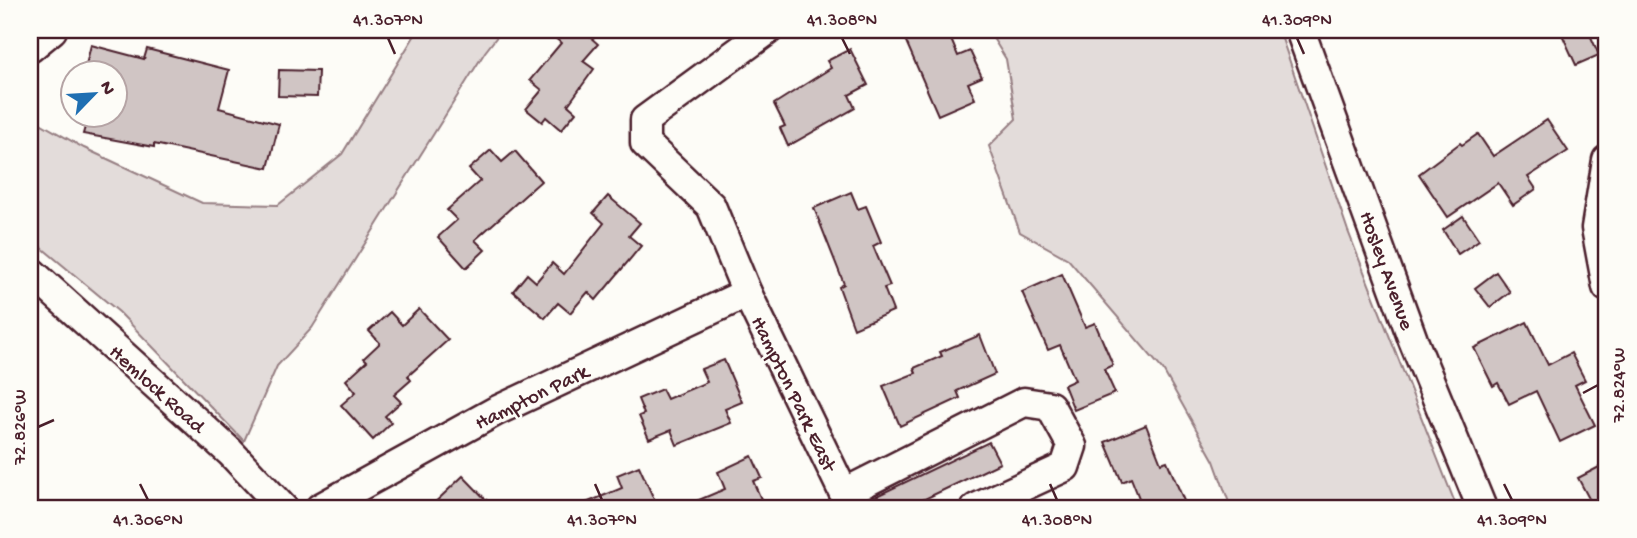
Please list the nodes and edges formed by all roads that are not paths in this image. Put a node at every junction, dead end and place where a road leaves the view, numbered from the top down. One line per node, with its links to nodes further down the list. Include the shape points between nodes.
1 (52, 30): 4 (street)
2 (768, 30): 8 (street, Hampton Park East, via 645,120 645,143 711,206)
3 (1300, 30): 13 (street, Hosley Avenue, via 1413,340)
4 (30, 48)
5 (1607, 160): 7 (street, via 1596,228)
6 (30, 271): 10 (street, Hemlock Road, via 230,452)
7 (1607, 287)
8 (747, 293): 9 (street, Hampton Park East); 11 (street, Hampton Park, via 496,411)
9 (848, 500): 12 (street, Hampton Park East, via 1024,402 1050,406 1072,446 1065,467)
10 (283, 508)
11 (320, 508)
12 (976, 508)
13 (1482, 508)

